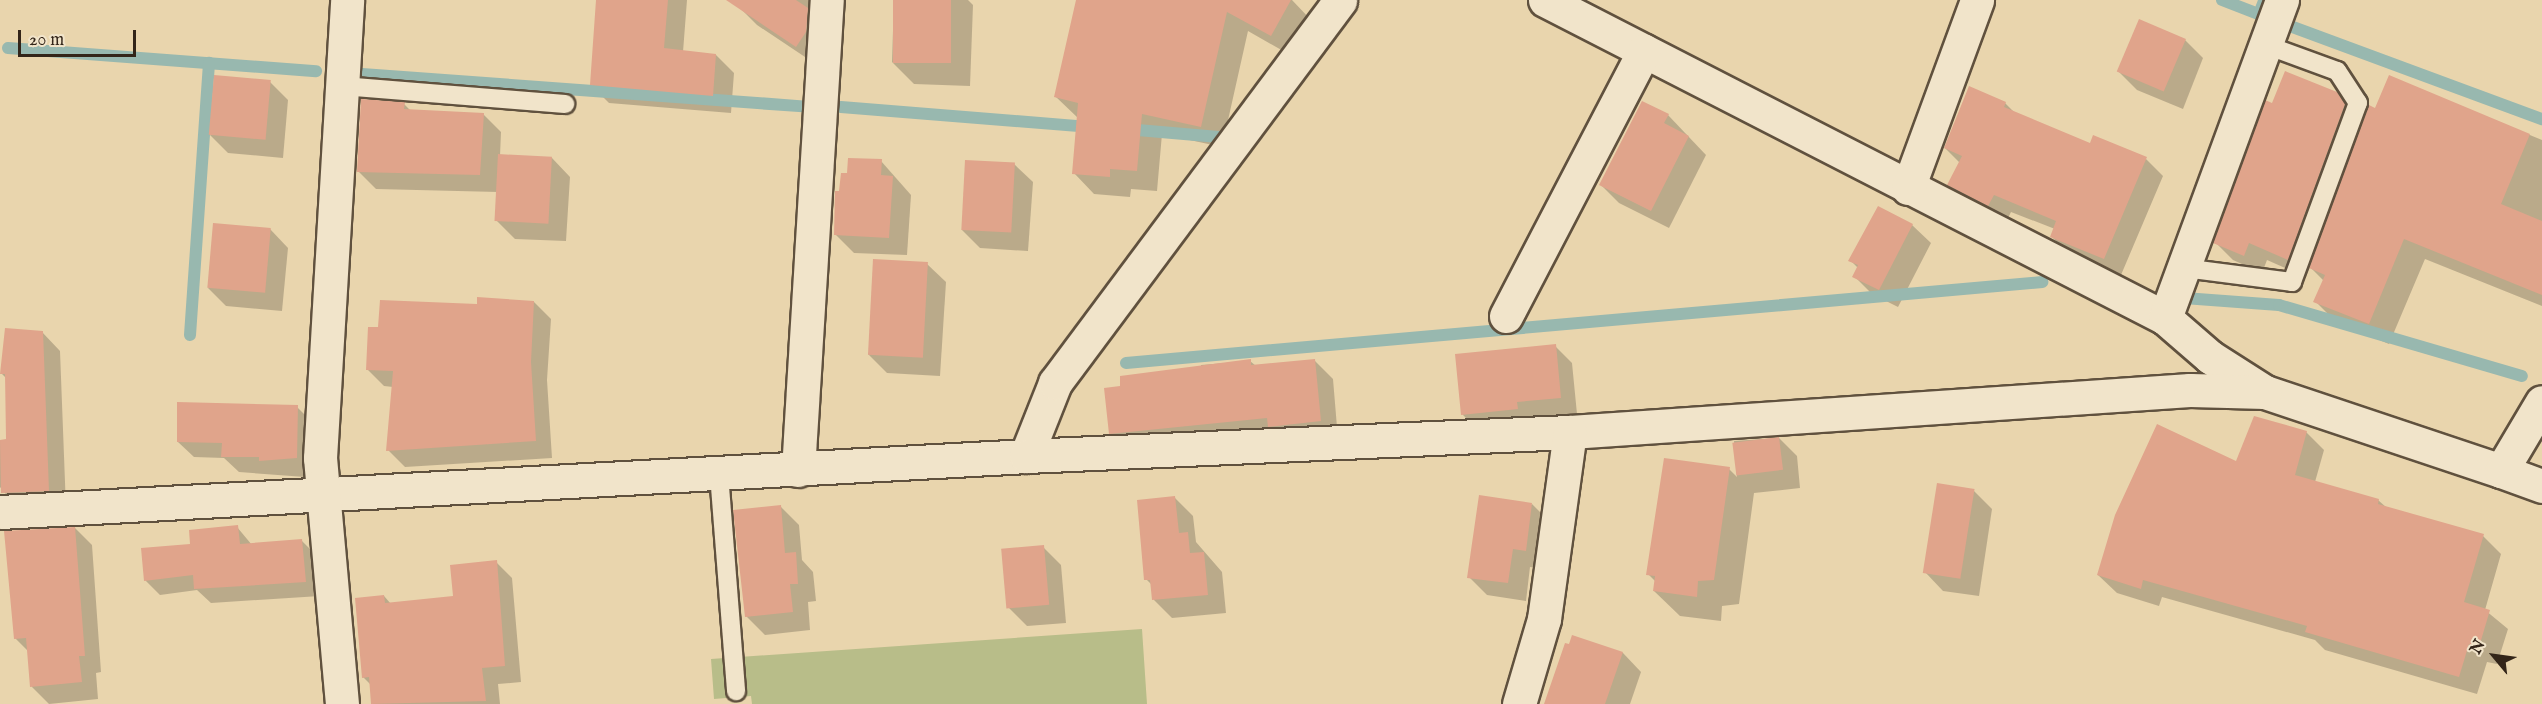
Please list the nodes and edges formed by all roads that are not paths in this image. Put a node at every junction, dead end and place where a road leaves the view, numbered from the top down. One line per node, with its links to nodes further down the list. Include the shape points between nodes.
1 (347, 0): 9 (street)
2 (826, 0): 19 (street)
3 (1340, 0): 18 (street, via 1055,383)
4 (1545, 0): 8 (street)
5 (1977, 0): 11 (street)
6 (2282, 0): 7 (street)
7 (2266, 45): 12 (street); 12 (lane, via 2337,71 2358,103 2292,282)
8 (1644, 51): 11 (street); 13 (street)
9 (342, 86): 10 (lane); 23 (street, via 320,458)
10 (565, 104)
11 (1908, 189): 14 (street)
12 (2184, 268): 14 (street)
13 (1506, 316)
14 (2165, 318): 15 (street, via 2210,357)
15 (2265, 392): 17 (street, via 2190,390); 20 (street)
16 (2542, 402): 20 (street)
17 (1570, 432): 18 (street); 27 (street, via 1544,619)
18 (1026, 456): 19 (street)
19 (798, 470): 21 (street)
20 (2501, 471): 22 (street)
21 (719, 474): 23 (street); 25 (lane)
22 (2542, 486)
23 (324, 494): 24 (street); 26 (street)
24 (0, 512)
25 (736, 691)
26 (342, 704)
27 (1519, 704)

